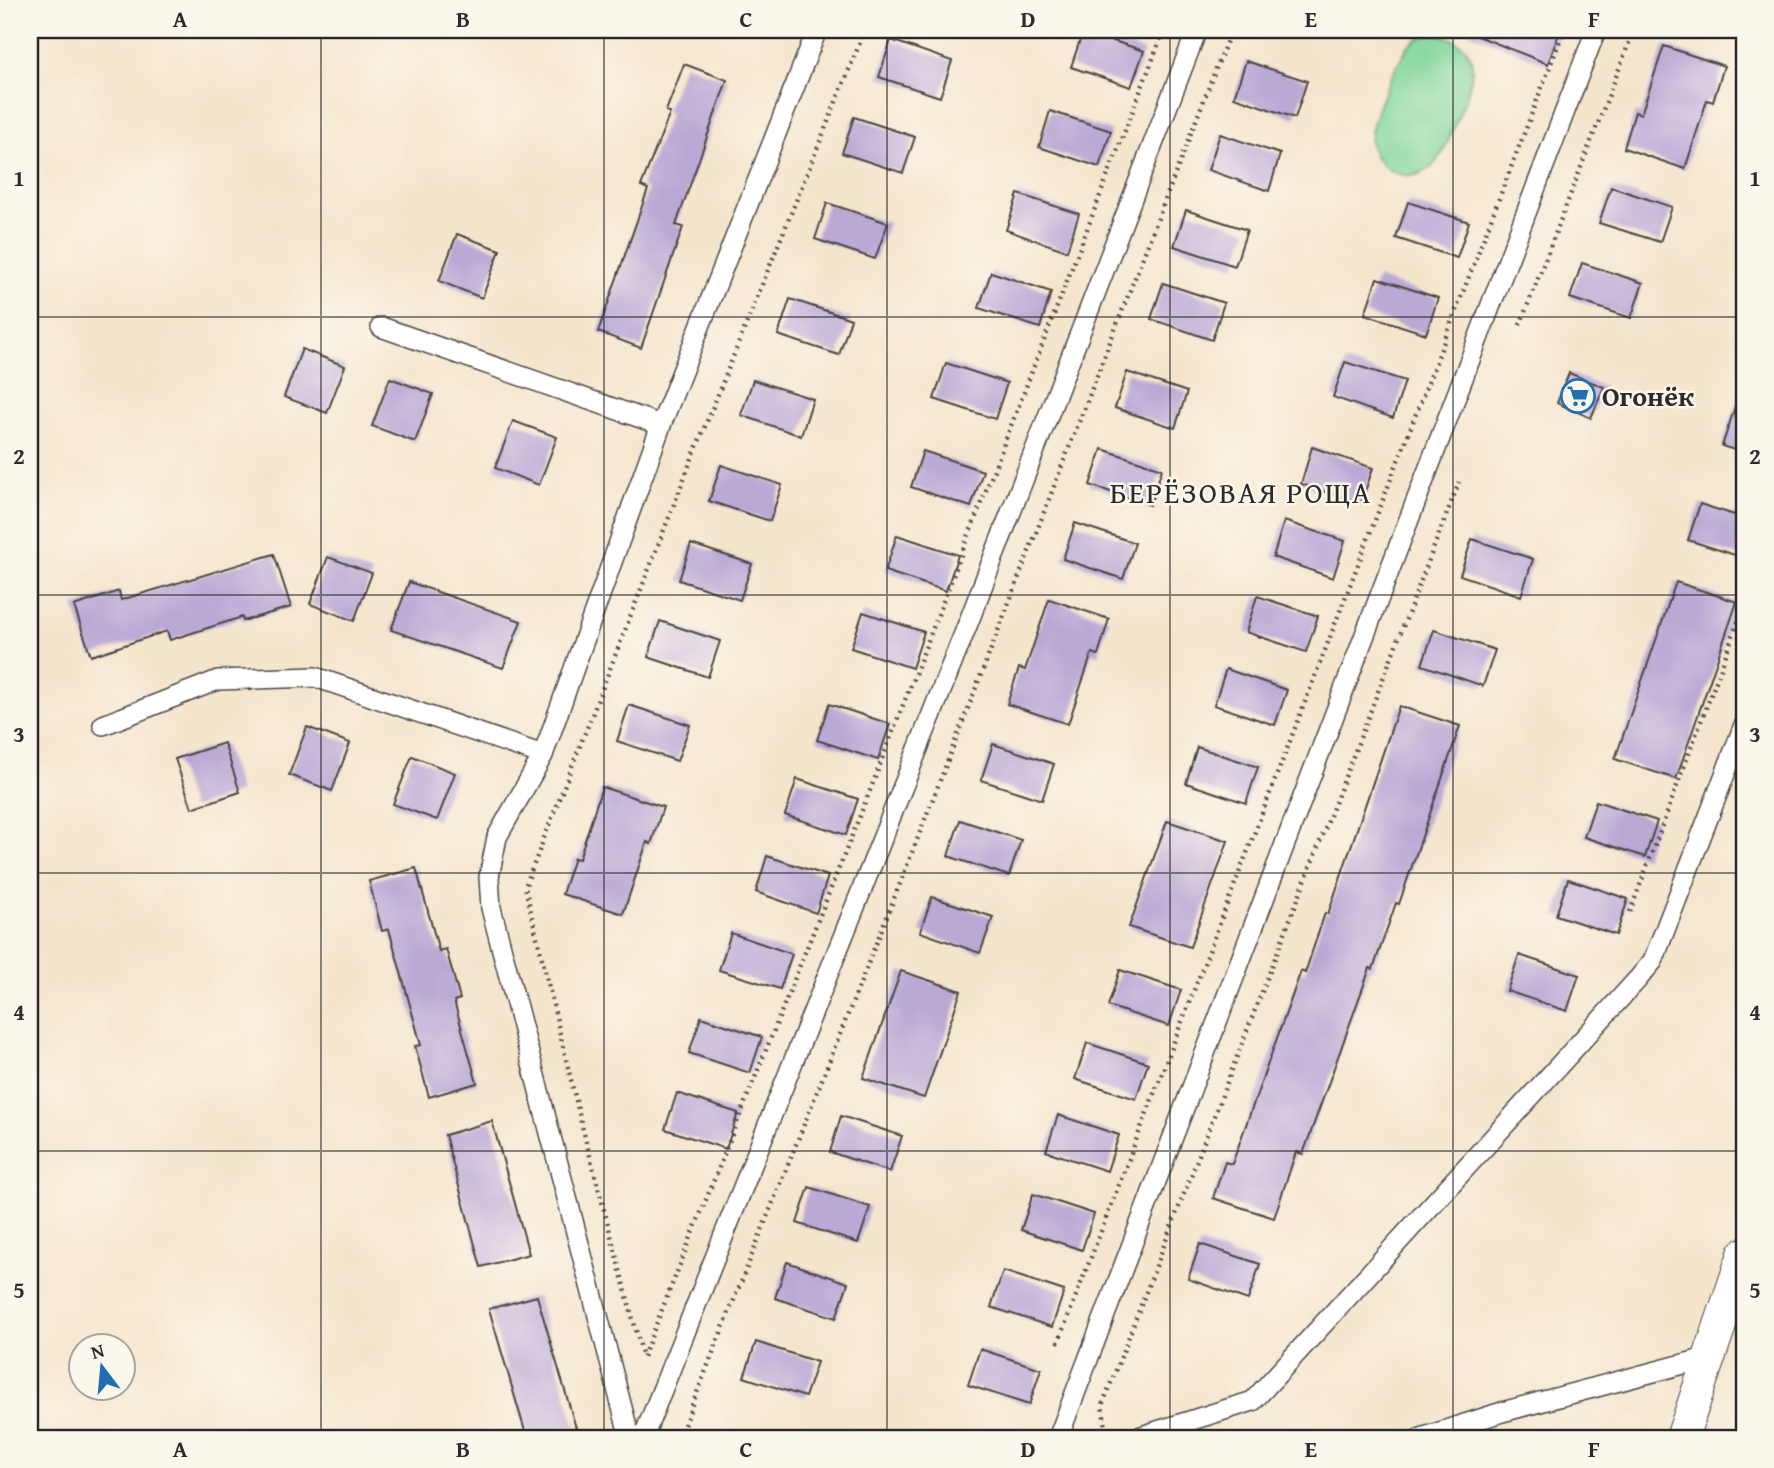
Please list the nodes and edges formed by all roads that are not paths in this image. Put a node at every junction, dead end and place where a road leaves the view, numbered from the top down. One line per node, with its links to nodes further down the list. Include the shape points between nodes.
1 (817, 30): 5 (street)
2 (1196, 30): 12 (street, via 967,625)
3 (1596, 30): 13 (street)
4 (381, 327): 5 (street)
5 (661, 425): 8 (street)
6 (103, 725): 8 (street, via 218,680 315,677)
7 (1744, 725): 14 (street, via 1653,961 1637,980 1253,1401)
8 (543, 755): 11 (street, via 497,837 489,892)
9 (1744, 1254): 10 (main road)
10 (1710, 1357): 15 (street); 16 (main road)
11 (630, 1438)
12 (643, 1438)
13 (1058, 1438)
14 (1135, 1438)
15 (1421, 1438)
16 (1682, 1438)

